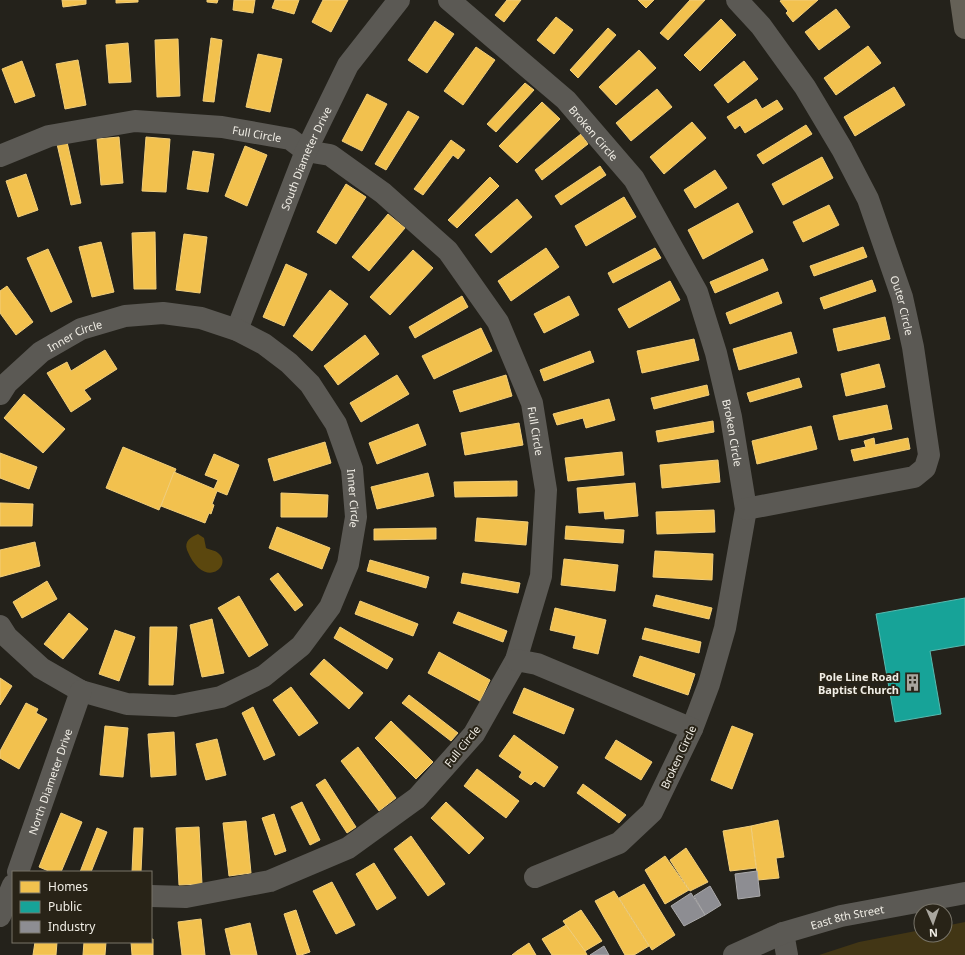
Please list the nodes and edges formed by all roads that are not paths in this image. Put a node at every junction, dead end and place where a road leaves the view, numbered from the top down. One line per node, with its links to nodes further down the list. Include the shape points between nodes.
1 (399, 0): 6 (street, South Diameter Drive, via 348,65)
2 (449, 0): 10 (street, Broken Circle, via 566,100 634,179 697,292 716,353)
3 (737, 0): 10 (street, Outer Circle, via 761,26 804,87 842,149 868,199 902,298 913,347 929,455 925,468 914,477)
4 (961, 0): 5 (main road)
5 (965, 28)
6 (306, 151): 7 (street, Full Circle, via 290,139 222,127 135,121 49,136); 8 (street, South Diameter Drive); 12 (street, Full Circle, via 330,155 383,193 448,251 498,322 532,403 546,490 541,576)
7 (0, 156)
8 (237, 330): 9 (street, Inner Circle, via 201,318 163,313 125,316 81,329 41,352 7,383); 13 (street, Inner Circle, via 264,344 289,363 310,384 336,424 352,469 356,517 348,564 330,607 301,646 264,676 221,696 175,706 127,704)
9 (0, 394)
10 (746, 509): 14 (street, Broken Circle, via 725,628 709,684)
11 (0, 626): 13 (street, Inner Circle, via 41,668)
12 (516, 660): 14 (street, via 537,664); 21 (street, Full Circle, via 474,734 418,798 348,848 270,881 186,897)
13 (81, 691): 16 (street, North Diameter Drive)
14 (692, 729): 18 (street, Broken Circle, via 652,812 619,844)
15 (0, 869): 17 (street)
16 (18, 871)
17 (12, 872)
18 (535, 877)
19 (12, 887): 22 (street)
20 (965, 893): 23 (street, East 8th Street, via 841,916)
21 (152, 896)
22 (0, 916)
23 (783, 933): 24 (street, East 8th Street); 25 (street)
24 (734, 955)
25 (787, 955)

